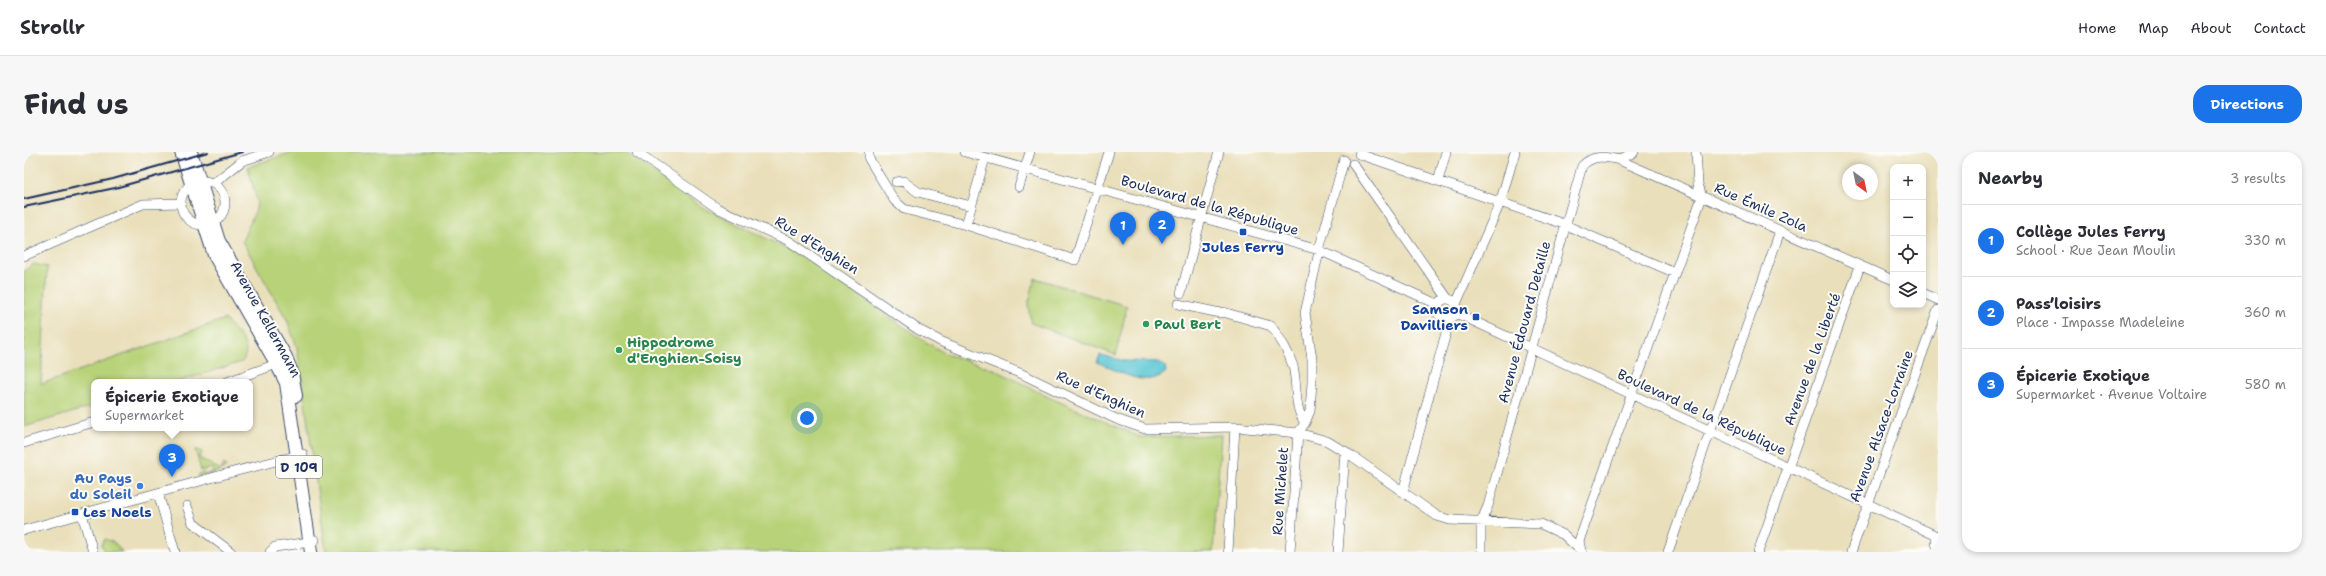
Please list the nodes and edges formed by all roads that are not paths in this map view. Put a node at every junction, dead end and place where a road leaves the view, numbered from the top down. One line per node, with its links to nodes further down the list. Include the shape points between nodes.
1 (181, 152): 24 (main road, Avenue Kellermann / D 109)
2 (191, 152): 24 (main road, Avenue Kellermann / D 109)
3 (269, 152): 19 (street)
4 (637, 152): 55 (street, Rue d'Enghien, via 717,208 795,245 919,330 942,342 1022,374 1116,419 1145,429)
5 (869, 152): 35 (street, via 868,159 894,200 904,210)
6 (966, 152): 17 (street, Boulevard de la République)
7 (1030, 152): 21 (street)
8 (1109, 152): 26 (street)
9 (1219, 152): 32 (street)
10 (1446, 152): 22 (street)
11 (1515, 152): 30 (street)
12 (1634, 152): 18 (street)
13 (1696, 152): 28 (street, via 1698,184)
14 (1358, 153): 15 (street); 20 (street, via 1357,161)
15 (1372, 155): 22 (street)
16 (1344, 156): 20 (street, via 1347,163); 37 (street)
17 (985, 158): 21 (street, Boulevard de la République); 31 (street)
18 (1619, 160): 28 (street, Rue Émile Zola); 34 (street, Avenue Édouard Detaille, via 1592,158 1582,166)
19 (242, 161): 24 (street, via 218,180); 27 (street, via 223,185)
20 (1353, 164): 47 (street)
21 (1026, 168): 25 (street); 26 (street, Boulevard de la République)
22 (1438, 181): 30 (street)
23 (896, 182): 31 (street, via 903,181 918,192)
24 (201, 183): 27 (street); 29 (street, via 183,194); 33 (main road, Avenue Kellermann / D 109)
25 (1020, 187)
26 (1098, 188): 32 (street, Boulevard de la République); 35 (street, via 1075,260)
27 (222, 192): 33 (street, via 224,210)
28 (1702, 196): 36 (street, Rue Émile Zola); 40 (street)
29 (181, 203): 33 (street, via 186,217 191,222); 38 (street, via 143,204)
30 (1500, 203): 34 (street); 47 (street)
31 (971, 206): 35 (street)
32 (1202, 217): 37 (street, Boulevard de la République); 42 (street)
33 (209, 224): 50 (main road, Avenue Kellermann / D 109)
34 (1565, 224): 40 (street); 49 (street, Avenue Édouard Detaille)
35 (966, 225)
36 (1780, 231): 39 (street, Rue Émile Zola); 56 (street)
37 (1319, 250): 46 (street, Boulevard de la République); 53 (street, via 1305,312 1312,359 1310,411)
38 (24, 256)
39 (1860, 266): 41 (street, Rue Émile Zola); 61 (street, Avenue de la Liberté)
40 (1675, 273): 52 (street)
41 (1890, 279)
42 (1181, 293)
43 (1926, 294): 44 (street)
44 (1938, 300)
45 (1178, 304): 53 (street, via 1223,312 1271,326 1288,350 1296,384 1297,407)
46 (1438, 305): 47 (street); 47 (street, Boulevard de la République, via 1441,316)
47 (1453, 309): 49 (street, Boulevard de la République); 62 (street)
48 (1938, 310): 64 (street, Avenue Alsace-Lorraine)
49 (1532, 349): 52 (street, Boulevard de la République); 67 (street, Avenue Édouard Detaille)
50 (282, 362): 51 (street); 60 (main road, Avenue Kellermann / D 109, via 293,380)
51 (235, 379)
52 (1631, 395): 56 (street, Boulevard de la République); 69 (street)
53 (1306, 422): 57 (street)
54 (91, 423): 58 (street)
55 (1235, 427): 57 (street, Rue d'Enghien); 78 (street)
56 (1710, 431): 61 (street, Boulevard de la République); 83 (street)
57 (1298, 433): 59 (street, Rue d'Enghien, via 1327,441); 79 (street, Rue Michelet)
58 (24, 443)
59 (1346, 451): 62 (street, Rue d'Enghien); 80 (street)
60 (300, 455): 63 (street); 72 (main road, Avenue Kellermann / D 109)
61 (1789, 468): 64 (street, Boulevard de la République); 84 (street, Avenue de la Liberté)
62 (1403, 492): 67 (street, Rue d'Enghien, via 1437,516 1450,520)
63 (158, 493): 66 (street); 75 (street)
64 (1868, 504): 71 (street, Boulevard de la République); 85 (street, Avenue Alsace-Lorraine)
65 (187, 506): 76 (street, via 192,523)
66 (82, 514): 68 (street); 74 (street)
67 (1481, 522): 70 (street, Rue d'Enghien, via 1537,523); 81 (street, Avenue Édouard Detaille)
68 (24, 530)
69 (1582, 534): 70 (street, via 1576,538); 82 (street, via 1579,541)
70 (1564, 535): 82 (street, Rue d'Enghien)
71 (1938, 535): 73 (street)
72 (313, 546): 77 (street, via 275,546)
73 (1938, 550)
74 (93, 552)
75 (175, 552)
76 (231, 552)
77 (270, 552)
78 (1228, 552)
79 (1290, 552)
80 (1338, 552)
81 (1481, 552)
82 (1582, 552)
83 (1668, 552)
84 (1758, 552)
85 (1851, 552)

